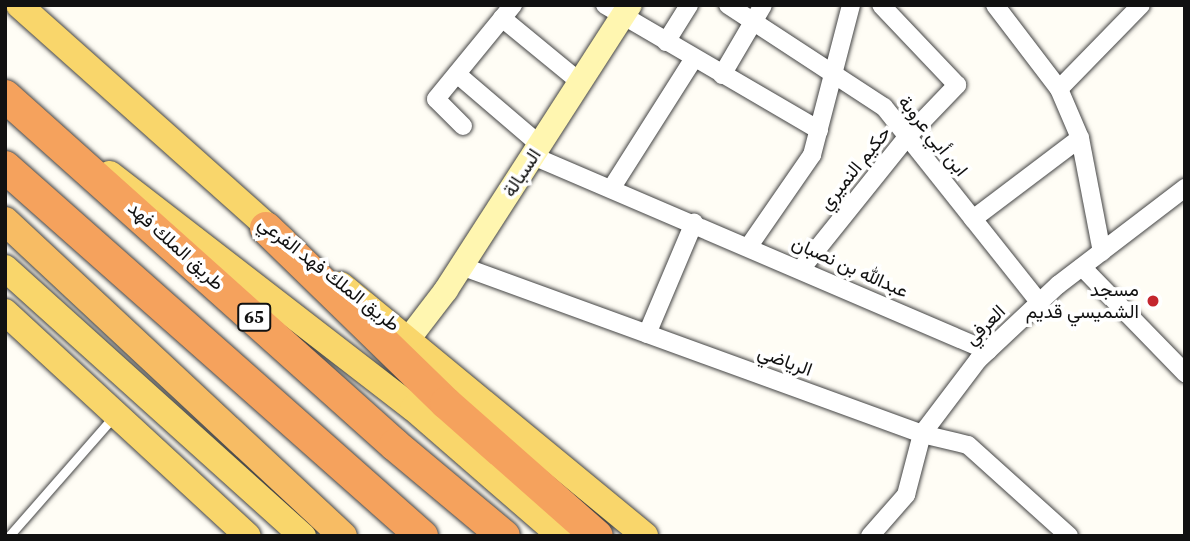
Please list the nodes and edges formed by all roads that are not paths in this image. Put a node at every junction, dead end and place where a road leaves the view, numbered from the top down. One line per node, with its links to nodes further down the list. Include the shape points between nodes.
1 (19, 5): 32 (main road, طريق الملك فهد الفرعي)
2 (690, 5): 12 (street)
3 (728, 5): 11 (street, ابن أبي عروبة)
4 (763, 5): 11 (street)
5 (851, 5): 14 (street)
6 (881, 5): 22 (street, حكيم النميري, via 957,85)
7 (995, 5): 18 (street)
8 (1141, 5): 18 (street)
9 (619, 9): 12 (street); 17 (main road, السبالة)
10 (507, 12): 15 (street); 17 (street)
11 (754, 21): 14 (street, ابن أبي عروبة); 16 (street)
12 (666, 42): 13 (street)
13 (694, 58): 16 (street); 28 (street)
14 (834, 70): 21 (street); 22 (street, ابن أبي عروبة, via 884,107)
15 (457, 75): 20 (street, via 436,99); 25 (street, عبدالله بن نصبان)
16 (722, 75): 21 (street)
17 (580, 82): 25 (main road, السبالة)
18 (1059, 89): 23 (street)
19 (5, 96): 24 (highway, طريق الملك فهد / 65)
20 (463, 126)
21 (819, 130): 33 (street, via 812,155)
22 (908, 136): 29 (street, ابن أبي عروبة); 38 (street, حكيم النميري)
23 (1080, 138): 29 (street); 34 (street)
24 (57, 139): 52 (highway, طريق الملك فهد / 65, via 395,445); 53 (main road, via 124,183 317,331)
25 (536, 150): 28 (street, عبدالله بن نصبان); 35 (main road, السبالة)
26 (5, 167): 51 (highway)
27 (1185, 188): 34 (street, العرفي)
28 (611, 189): 31 (street, عبدالله بن نصبان)
29 (973, 219): 39 (street, ابن أبي عروبة)
30 (5, 221): 50 (highway)
31 (694, 223): 33 (street, عبدالله بن نصبان); 41 (street)
32 (266, 228): 42 (main road, طريق الملك فهد الفرعي); 54 (highway, via 446,403)
33 (749, 246): 38 (street, عبدالله بن نصبان)
34 (1102, 252): 36 (street, العرفي)
35 (461, 267): 41 (street, الرياضي); 42 (main road, السبالة)
36 (1082, 267): 39 (street, العرفي); 44 (street)
37 (5, 268): 49 (main road)
38 (801, 269): 43 (street, عبدالله بن نصبان)
39 (1040, 303): 43 (street, العرفي)
40 (5, 312): 45 (main road)
41 (647, 334): 46 (street, الرياضي)
42 (410, 337): 55 (main road, طريق الملك فهد الفرعي)
43 (988, 351): 46 (street, العرفي)
44 (1184, 372)
45 (115, 414): 47 (lane); 48 (main road)
46 (922, 434): 56 (street, العرفي, via 906,495); 57 (street, الرياضي, via 968,446)
47 (9, 536)
48 (248, 536)
49 (303, 536)
50 (344, 536)
51 (422, 536)
52 (504, 536)
53 (561, 536)
54 (597, 536)
55 (645, 536)
56 (870, 536)
57 (1069, 536)

